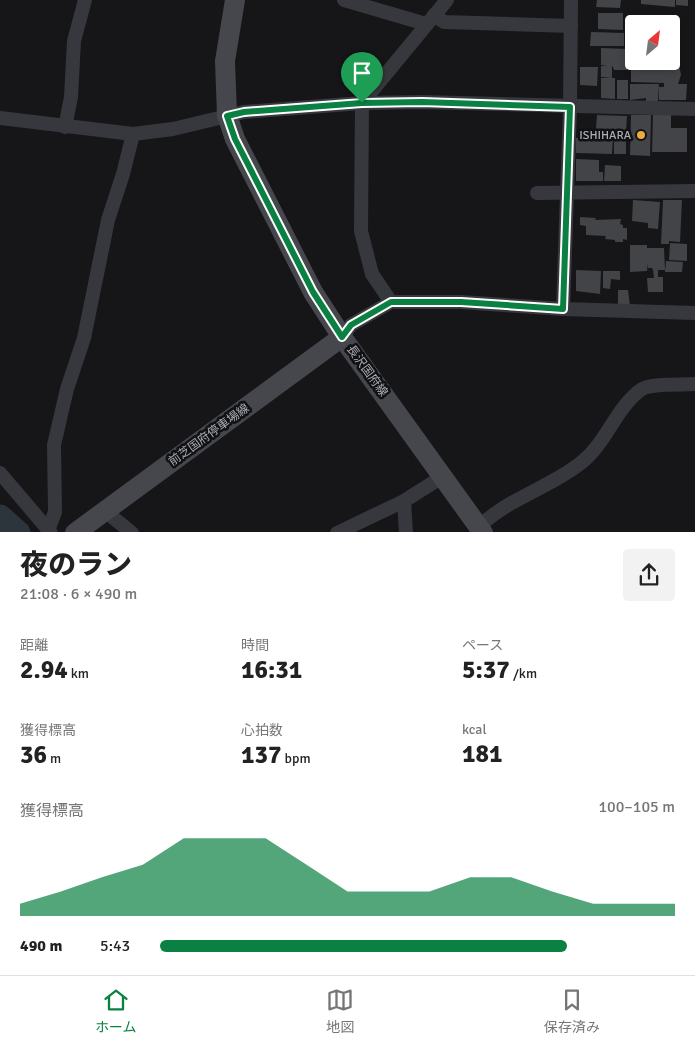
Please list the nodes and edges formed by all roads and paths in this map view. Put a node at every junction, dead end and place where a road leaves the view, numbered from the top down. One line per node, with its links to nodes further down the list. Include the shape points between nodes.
1 (85, 0): 13 (street, via 74,41 71,97)
2 (235, 0): 11 (main road, 長沢国府線, via 225,61)
3 (344, 0): 6 (street)
4 (447, 0): 6 (street)
5 (571, 0): 7 (street)
6 (430, 20): 7 (street); 8 (street)
7 (571, 26): 9 (street)
8 (362, 103): 9 (street); 11 (street); 18 (street, via 361,231 372,274)
9 (570, 107): 10 (street); 16 (street)
10 (695, 109)
11 (227, 116): 14 (street, via 173,129); 21 (main road, 長沢国府線, via 235,139 313,292)
12 (0, 118): 13 (street)
13 (65, 127): 14 (street)
14 (133, 134): 27 (street, via 108,220 84,338 54,445 55,512)
15 (695, 192): 16 (street)
16 (567, 193): 17 (street); 19 (street)
17 (537, 194)
18 (391, 302): 19 (street, via 461,302); 21 (street, via 351,325)
19 (563, 309): 20 (street)
20 (695, 313)
21 (342, 337): 24 (main road, 長沢国府線); 26 (main road, 前芝国府停車場線)
22 (695, 384): 28 (street, via 644,387 625,405 607,434 582,462 492,514)
23 (0, 473): 27 (street)
24 (442, 477): 25 (street); 28 (main road, 長沢国府線)
25 (404, 501): 31 (street); 32 (street)
26 (105, 511): 29 (main road, 前芝国府停車場線); 30 (street)
27 (50, 530)
28 (481, 530)
29 (75, 532)
30 (132, 532)
31 (337, 532)
32 (406, 532)

